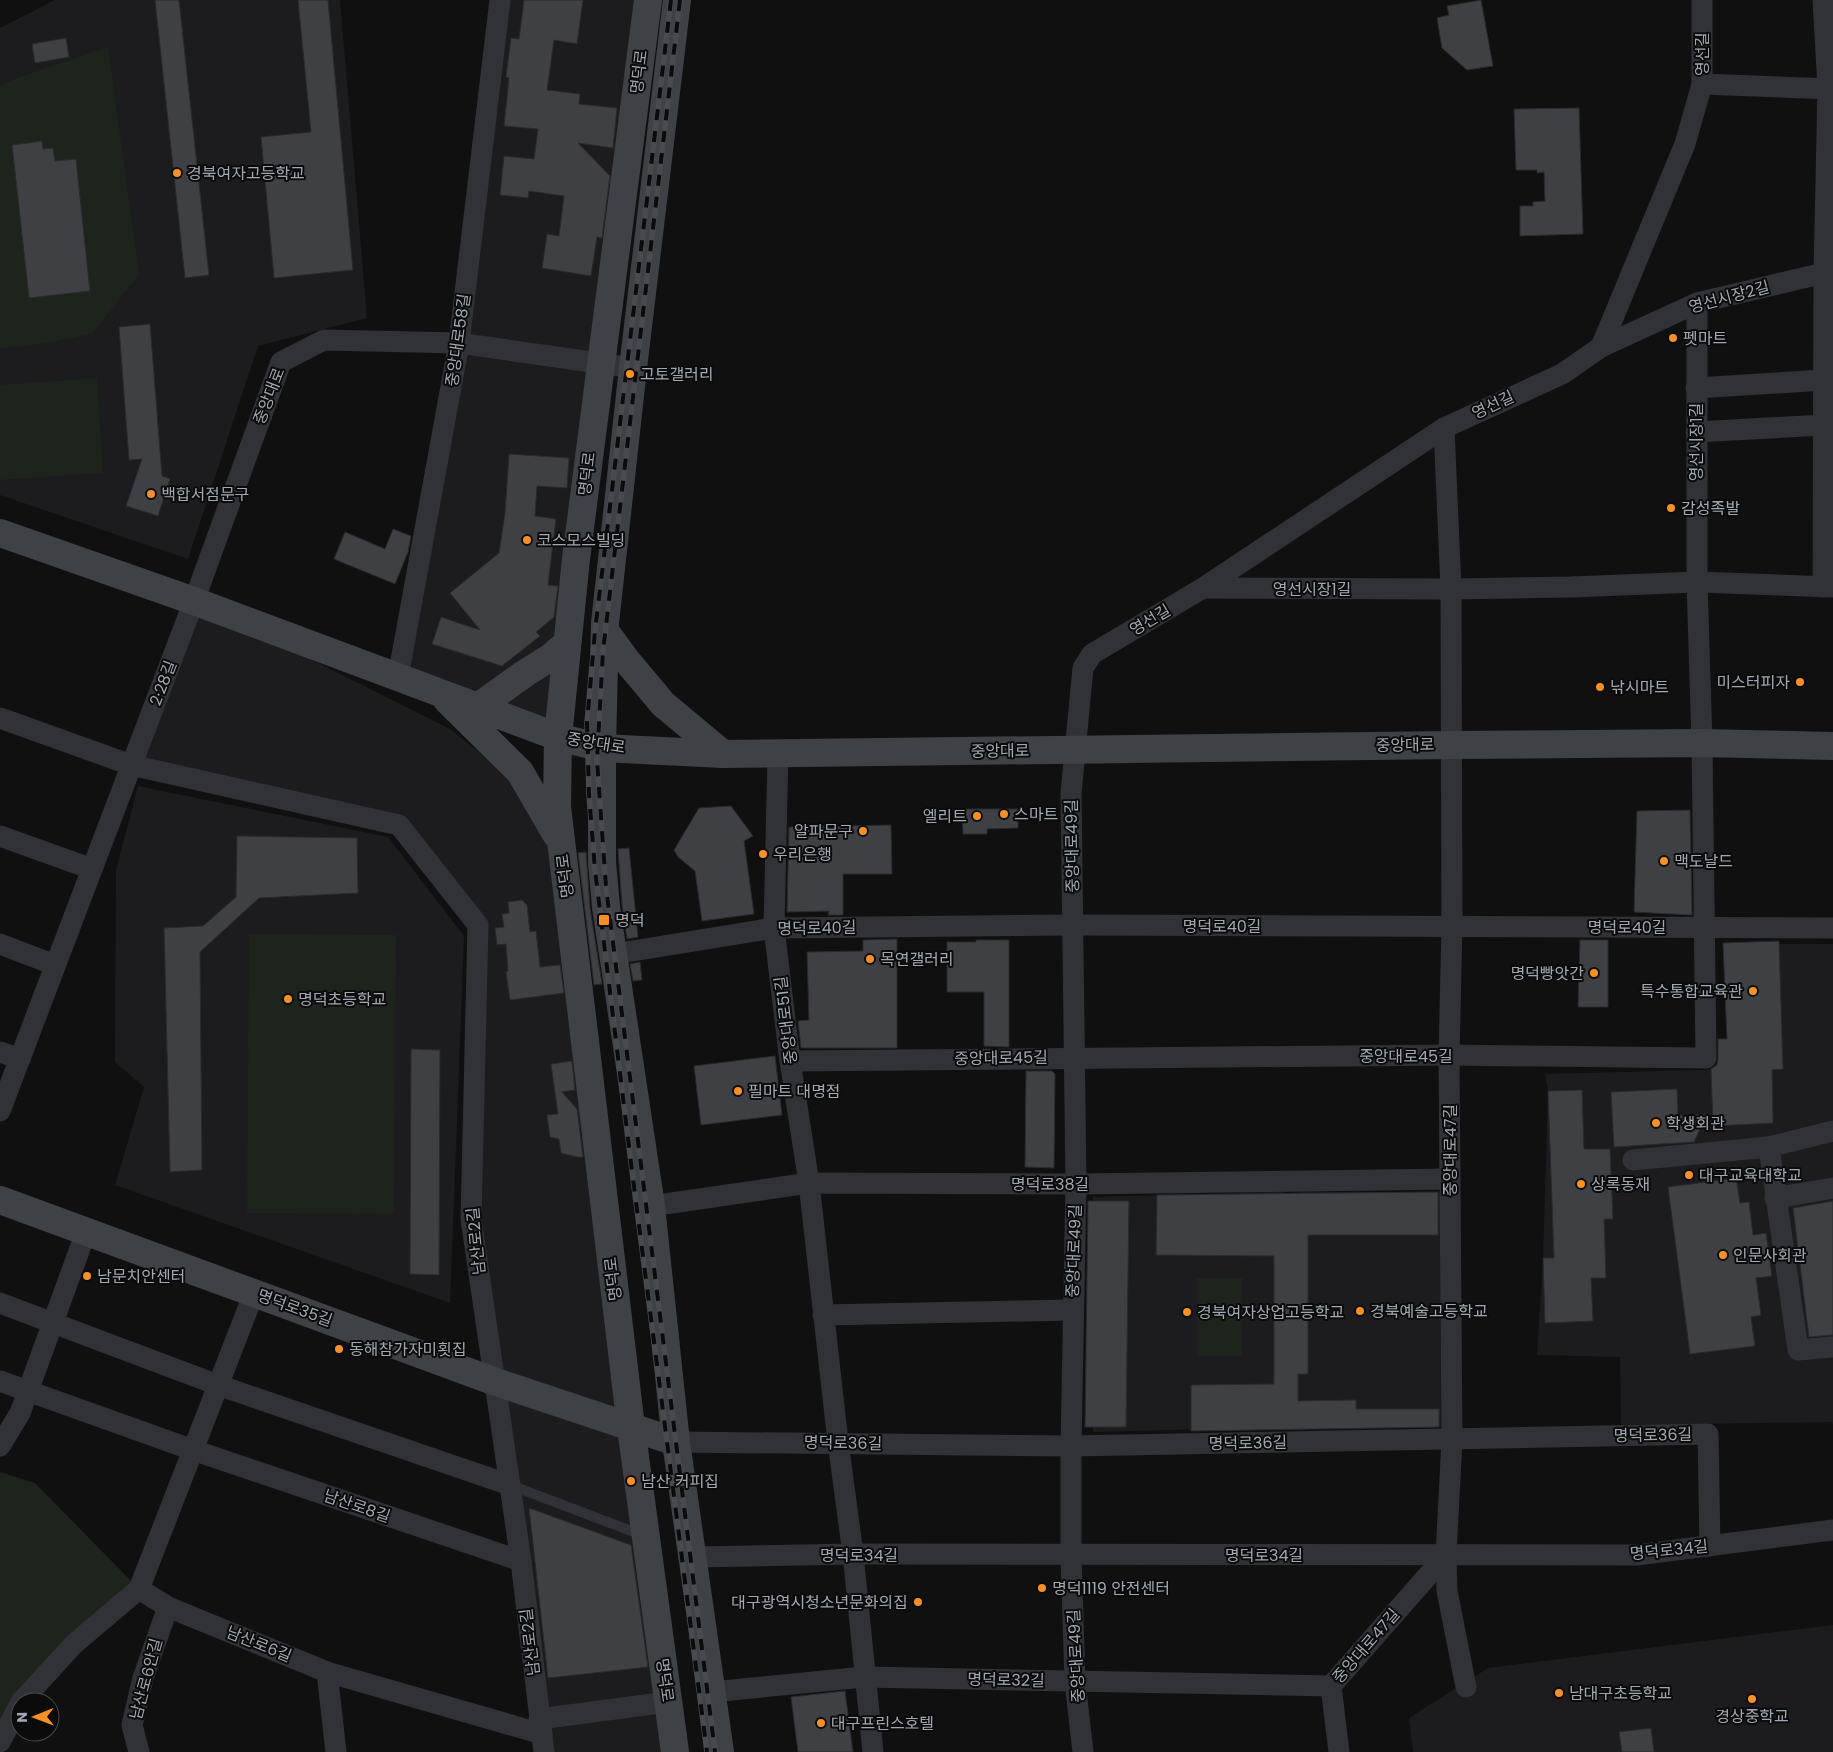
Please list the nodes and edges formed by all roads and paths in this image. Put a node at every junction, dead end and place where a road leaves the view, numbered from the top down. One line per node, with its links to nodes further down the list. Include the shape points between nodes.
1 (500, 0): 10 (street, 중앙대로58길)
2 (648, 0): 12 (main road, 명덕로)
3 (677, 0): 13 (main road, 명덕로)
4 (1702, 0): 6 (street, 영선길)
5 (1823, 0): 7 (street)
6 (1702, 84): 7 (street); 11 (street, 영선길, via 1685,144)
7 (1831, 88): 8 (street)
8 (1828, 274): 9 (street, 영선시장2길); 14 (street)
9 (1697, 303): 11 (street, 영선시장2길); 15 (street, 영선시장1길)
10 (459, 343): 12 (street, 중앙대로); 24 (street, 중앙대로, via 324,340 281,362); 28 (street, 중앙대로58길)
11 (1601, 347): 17 (street, 영선길, via 1562,374)
12 (601, 364): 13 (street, 중앙대로); 26 (main road, 명덕로)
13 (633, 368): 25 (main road, 명덕로)
14 (1824, 380): 15 (street); 16 (street)
15 (1696, 388): 18 (street, 영선시장1길)
16 (1823, 425): 18 (street); 21 (street)
17 (1444, 428): 22 (street, 영선길); 23 (street)
18 (1696, 432): 20 (street, 영선시장1길)
19 (0, 533): 24 (main road, 중앙대로)
20 (1696, 582): 21 (street, 영선시장1길); 23 (street, 영선시장1길); 33 (street, 중앙대로45길)
21 (1828, 587)
22 (1204, 588): 23 (street, 영선시장1길); 27 (street, 영선길, via 1092,654)
23 (1452, 590): 34 (street)
24 (194, 601): 28 (main road, 중앙대로); 40 (street, 2·28길)
25 (605, 631): 36 (main road, 명덕로); 39 (main road, via 663,704)
26 (566, 644): 30 (main road); 32 (main road, 명덕로)
27 (1083, 668): 37 (street, 중앙대로49길)
28 (398, 678): 29 (main road, 중앙대로)
29 (441, 693): 30 (main road, 중앙대로); 42 (main road, via 520,772)
30 (478, 707): 32 (main road, 중앙대로)
31 (0, 718): 40 (street)
32 (558, 737): 36 (main road, 중앙대로); 42 (main road, 명덕로, via 557,807)
33 (1702, 743): 34 (main road, 중앙대로); 35 (main road, 중앙대로); 46 (street, 중앙대로45길)
34 (1450, 745): 37 (main road, 중앙대로); 45 (street, 중앙대로47길)
35 (1833, 746)
36 (602, 748): 39 (main road, 중앙대로); 50 (main road, 명덕로, via 602,862)
37 (1076, 750): 38 (main road, 중앙대로); 44 (street, 중앙대로49길, via 1072,793)
38 (778, 753): 39 (main road, 중앙대로); 47 (street, 중앙대로51길)
39 (723, 754)
40 (131, 766): 43 (street, 2·28길); 76 (street, 남산로2길, via 399,825 478,925 471,1219)
41 (0, 836): 43 (street)
42 (561, 843): 79 (main road, 명덕로)
43 (92, 869): 51 (street, 2·28길)
44 (1073, 925): 45 (street, 명덕로40길); 47 (street, 명덕로40길); 54 (street, 중앙대로49길)
45 (1452, 926): 46 (street, 명덕로40길); 53 (street, 중앙대로47길)
46 (1704, 927): 48 (street, 명덕로40길); 53 (street, 중앙대로45길, via 1706,1058)
47 (774, 928): 50 (street, 명덕로40길); 56 (street, 중앙대로51길)
48 (1833, 928)
49 (0, 944): 51 (street)
50 (614, 954): 67 (main road, 명덕로)
51 (56, 966): 55 (street, 2·28길)
52 (0, 1052): 55 (street)
53 (1449, 1055): 54 (street, 중앙대로45길); 61 (street, 중앙대로47길)
54 (1074, 1057): 56 (street, 중앙대로45길); 63 (street, 중앙대로49길)
55 (20, 1059): 57 (street, 2·28길)
56 (790, 1060): 62 (street, 중앙대로51길)
57 (0, 1111)
58 (1833, 1131): 59 (street)
59 (1769, 1147): 60 (street); 65 (street)
60 (1633, 1160)
61 (1450, 1179): 63 (street, 명덕로38길); 80 (street, 중앙대로47길)
62 (809, 1183): 63 (street, 명덕로38길); 67 (street, 명덕로38길); 72 (street, 중앙대로51길)
63 (1076, 1184): 71 (street, 중앙대로49길)
64 (1833, 1188): 65 (street)
65 (1775, 1198): 74 (street, via 1798,1350)
66 (0, 1200): 68 (main road, 명덕로35길)
67 (651, 1206): 81 (main road, 명덕로)
68 (86, 1232): 69 (main road, 명덕로35길); 73 (street)
69 (254, 1293): 76 (main road, 명덕로35길); 77 (street)
70 (0, 1303): 73 (street)
71 (1072, 1310): 72 (street); 84 (street, 중앙대로49길)
72 (823, 1315): 82 (street, 중앙대로51길)
73 (54, 1323): 77 (street); 78 (street)
74 (1833, 1347)
75 (0, 1380): 78 (street, 남산로8길)
76 (496, 1382): 79 (main road, 명덕로35길); 86 (street, 남산로2길)
77 (218, 1386): 85 (street); 86 (street)
78 (28, 1391): 83 (street); 85 (street, 남산로8길)
79 (631, 1427): 81 (main road, 명덕로35길); 88 (main road, 명덕로)
80 (1452, 1440): 84 (street, 명덕로36길); 89 (street, 명덕로36길, via 1708,1434); 92 (street, 중앙대로47길)
81 (676, 1442): 82 (street, 명덕로36길); 93 (main road, 명덕로)
82 (838, 1442): 84 (street, 명덕로36길); 90 (street, 중앙대로51길)
83 (0, 1446)
84 (1071, 1446): 91 (street, 중앙대로49길)
85 (193, 1450): 94 (street, 남산로8길); 95 (street)
86 (510, 1485): 88 (lane); 94 (street, 남산로2길)
87 (1833, 1530): 89 (street, 명덕로34길)
88 (645, 1536): 104 (main road, 명덕로)
89 (1710, 1546): 92 (street, 명덕로34길, via 1638,1555)
90 (853, 1554): 91 (street, 명덕로34길); 93 (street, 명덕로34길); 98 (street, 중앙대로51길)
91 (1072, 1555): 92 (street, 명덕로34길); 99 (street, 중앙대로49길)
92 (1446, 1555): 100 (street, 중앙대로47길); 101 (street, 중앙대로47길, via 1448,1591)
93 (693, 1557): 103 (main road, 명덕로)
94 (521, 1561): 106 (street, 남산로2길)
95 (139, 1589): 96 (street, 남산로6길); 102 (street, via 74,1644)
96 (168, 1607): 97 (street, 남산로6길); 108 (street, 남산로6안길, via 143,1678 132,1725)
97 (327, 1672): 106 (street, 남산로6길); 109 (street)
98 (864, 1677): 99 (street, 명덕로32길); 103 (street, 명덕로32길); 112 (street, 중앙대로51길)
99 (1075, 1682): 100 (street, 명덕로32길); 113 (street, 중앙대로49길)
100 (1331, 1686): 114 (street, 중앙대로47길)
101 (1466, 1686)
102 (31, 1692)
103 (712, 1692): 111 (main road, 명덕로)
104 (668, 1702): 106 (street); 110 (main road, 명덕로)
105 (10, 1723): 107 (street)
106 (542, 1735)
107 (0, 1742)
108 (139, 1752)
109 (336, 1752)
110 (675, 1752)
111 (720, 1752)
112 (873, 1752)
113 (1083, 1752)
114 (1339, 1752)

